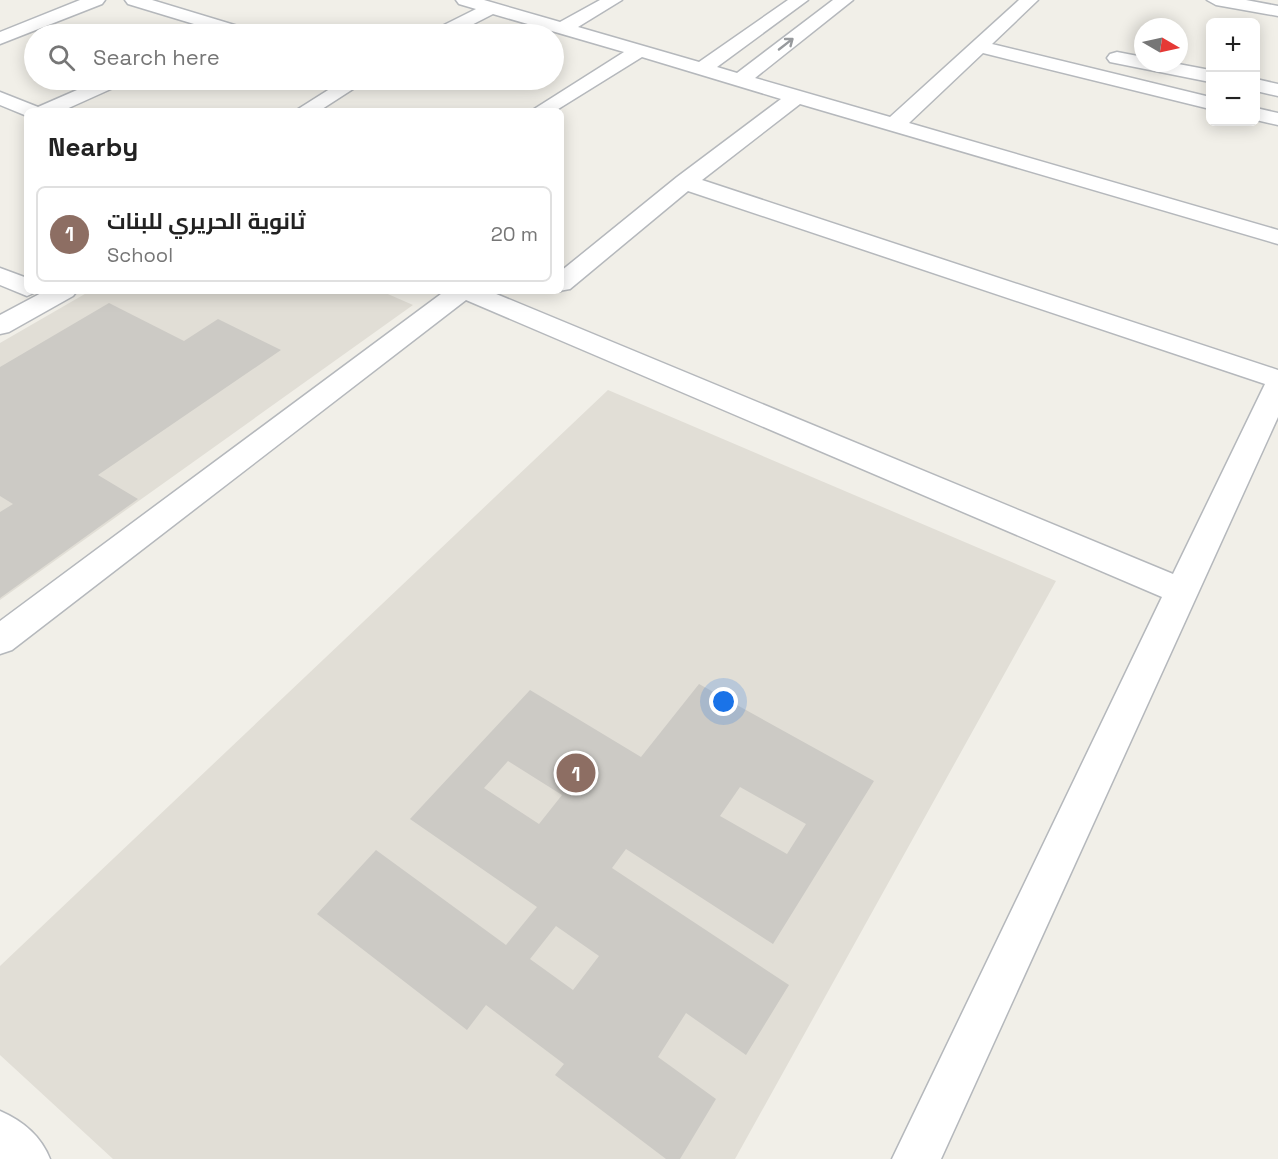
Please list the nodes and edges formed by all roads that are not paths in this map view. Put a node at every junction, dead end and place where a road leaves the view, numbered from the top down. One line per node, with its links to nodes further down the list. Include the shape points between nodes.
1 (96, 0): 11 (street)
2 (134, 0): 12 (street)
3 (465, 0): 9 (street)
4 (613, 0): 15 (street)
5 (799, 0): 23 (street)
6 (844, 0): 25 (street, one-way to 6)
7 (1029, 0): 19 (street)
8 (1216, 0): 10 (street)
9 (491, 8): 13 (street); 14 (street)
10 (1278, 11)
11 (35, 24)
12 (202, 24)
13 (460, 24)
14 (549, 24)
15 (564, 27)
16 (24, 28): 18 (street)
17 (564, 28): 21 (street)
18 (0, 38)
19 (985, 39): 20 (street); 32 (street); 39 (street)
20 (1060, 47)
21 (639, 51): 23 (street); 36 (street)
22 (1095, 54): 24 (street)
23 (702, 69): 25 (street)
24 (1206, 75)
25 (740, 80): 30 (street)
26 (1260, 86): 29 (street)
27 (92, 90): 34 (street)
28 (340, 90): 35 (street)
29 (1278, 90)
30 (796, 97): 39 (street); 40 (street)
31 (0, 98): 33 (street)
32 (1206, 102)
33 (24, 108)
34 (52, 108)
35 (310, 108)
36 (546, 108)
37 (1260, 115): 38 (street)
38 (1278, 119)
39 (894, 125): 41 (street)
40 (685, 182): 43 (street); 51 (street)
41 (1278, 237)
42 (0, 275): 44 (street)
43 (564, 282)
44 (24, 287)
45 (49, 294): 50 (street)
46 (456, 294): 54 (street)
47 (474, 294): 49 (street)
48 (549, 294): 49 (street)
49 (524, 315): 53 (street)
50 (0, 326)
51 (1278, 379)
52 (1278, 386): 53 (street)
53 (1182, 591): 57 (street)
54 (0, 640)
55 (0, 1135): 56 (street)
56 (26, 1159)
57 (916, 1159)

